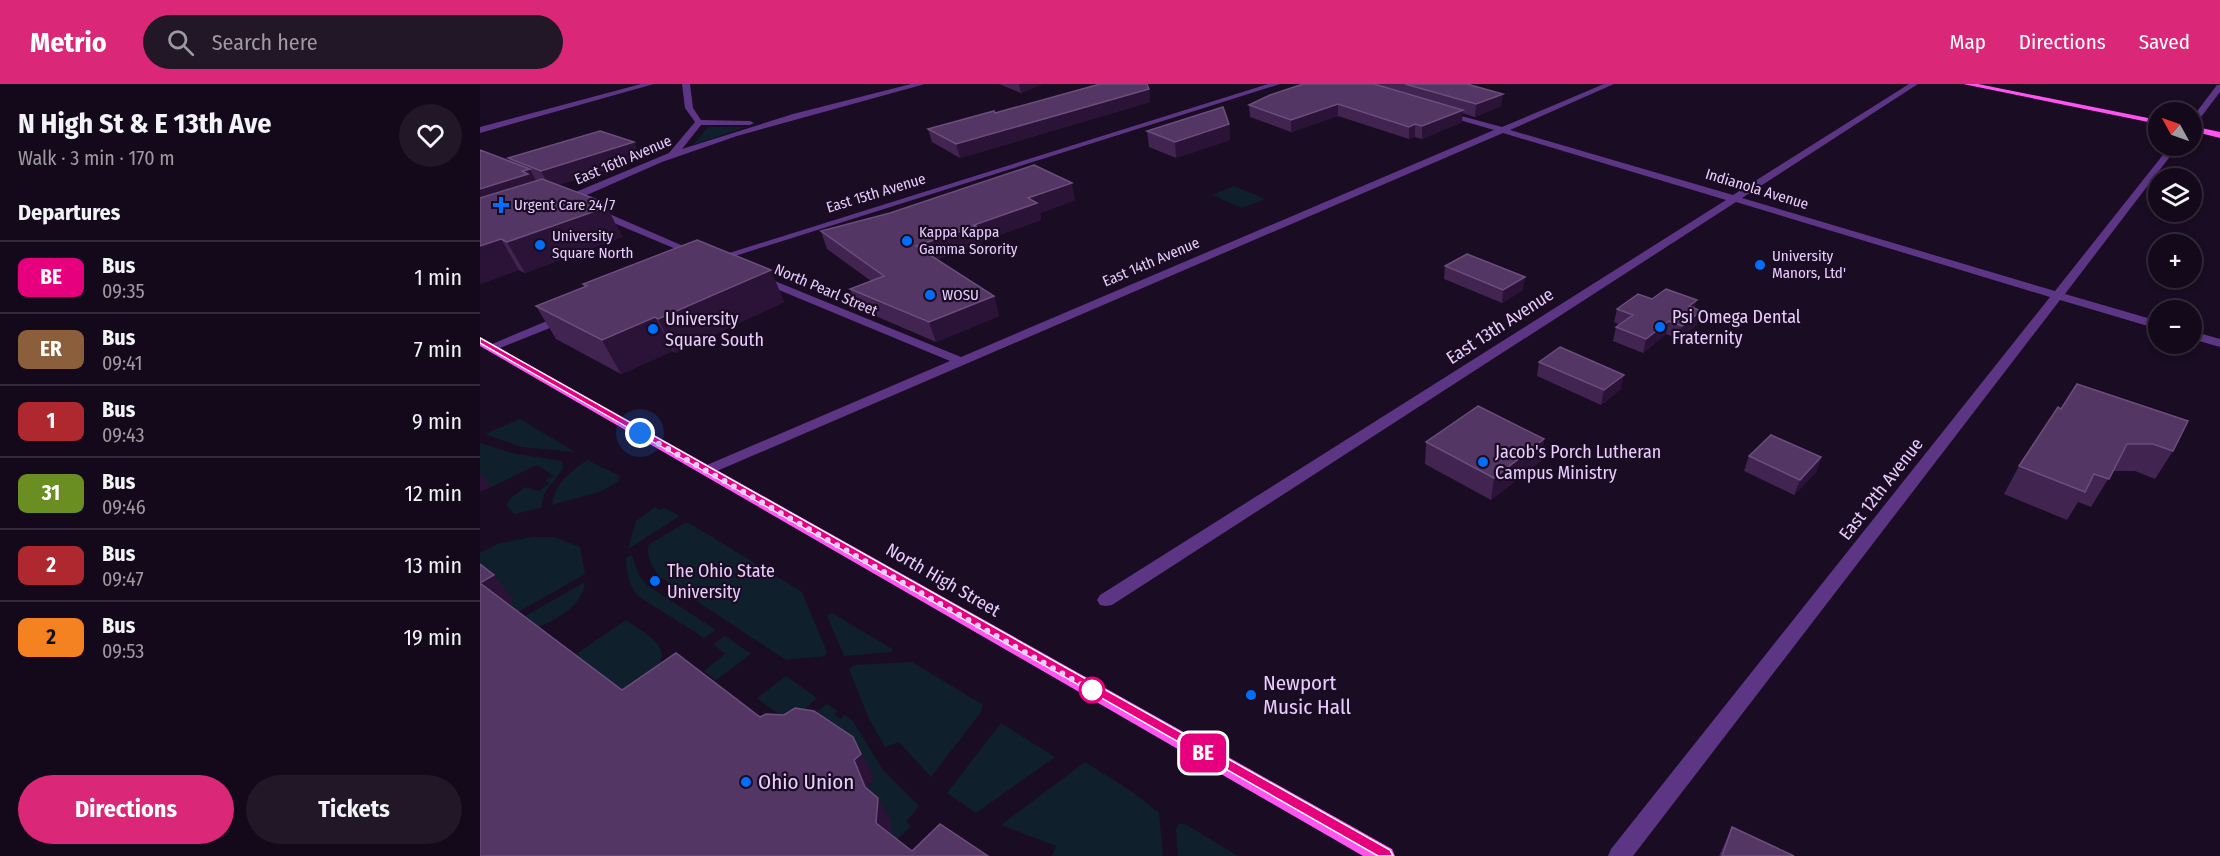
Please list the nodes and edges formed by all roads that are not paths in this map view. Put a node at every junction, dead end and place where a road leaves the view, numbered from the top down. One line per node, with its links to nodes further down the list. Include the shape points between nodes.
1 (651, 84): 14 (street)
2 (686, 84): 13 (street, via 690,108)
3 (921, 84): 12 (street, East 16th Avenue)
4 (1276, 84): 24 (street, East 15th Avenue)
5 (1610, 84): 15 (street, East 14th Avenue)
6 (1914, 84): 21 (street, East 13th Avenue)
7 (1967, 84): 11 (main road)
8 (2220, 87): 9 (street)
9 (2202, 110)
10 (1436, 111): 15 (street, Indianola Avenue)
11 (2148, 120)
12 (778, 121): 13 (street, East 16th Avenue); 18 (street, East 16th Avenue)
13 (699, 122): 18 (street)
14 (480, 130)
15 (1502, 130): 21 (street, Indianola Avenue); 34 (street, East 14th Avenue)
16 (2202, 131): 17 (main road)
17 (2220, 135)
18 (670, 156): 22 (street, East 16th Avenue)
19 (2166, 156): 28 (street, East 12th Avenue)
20 (549, 192): 22 (street)
21 (1734, 199): 28 (street, Indianola Avenue); 36 (street, East 13th Avenue)
22 (567, 200): 23 (street, East 16th Avenue); 24 (street)
23 (546, 207)
24 (713, 260): 25 (street); 26 (street, East 15th Avenue)
25 (731, 266)
26 (693, 268)
27 (752, 276): 34 (street, North Pearl Street)
28 (2057, 295): 30 (street, Indianola Avenue); 38 (street, East 12th Avenue)
29 (573, 315): 33 (street)
30 (2148, 322)
31 (2202, 338): 32 (street)
32 (2220, 343)
33 (485, 344): 35 (main road, North High Street)
34 (961, 361): 35 (street, East 14th Avenue)
35 (705, 471): 37 (main road, North High Street)
36 (1106, 600)
37 (1384, 856)
38 (1619, 856)

